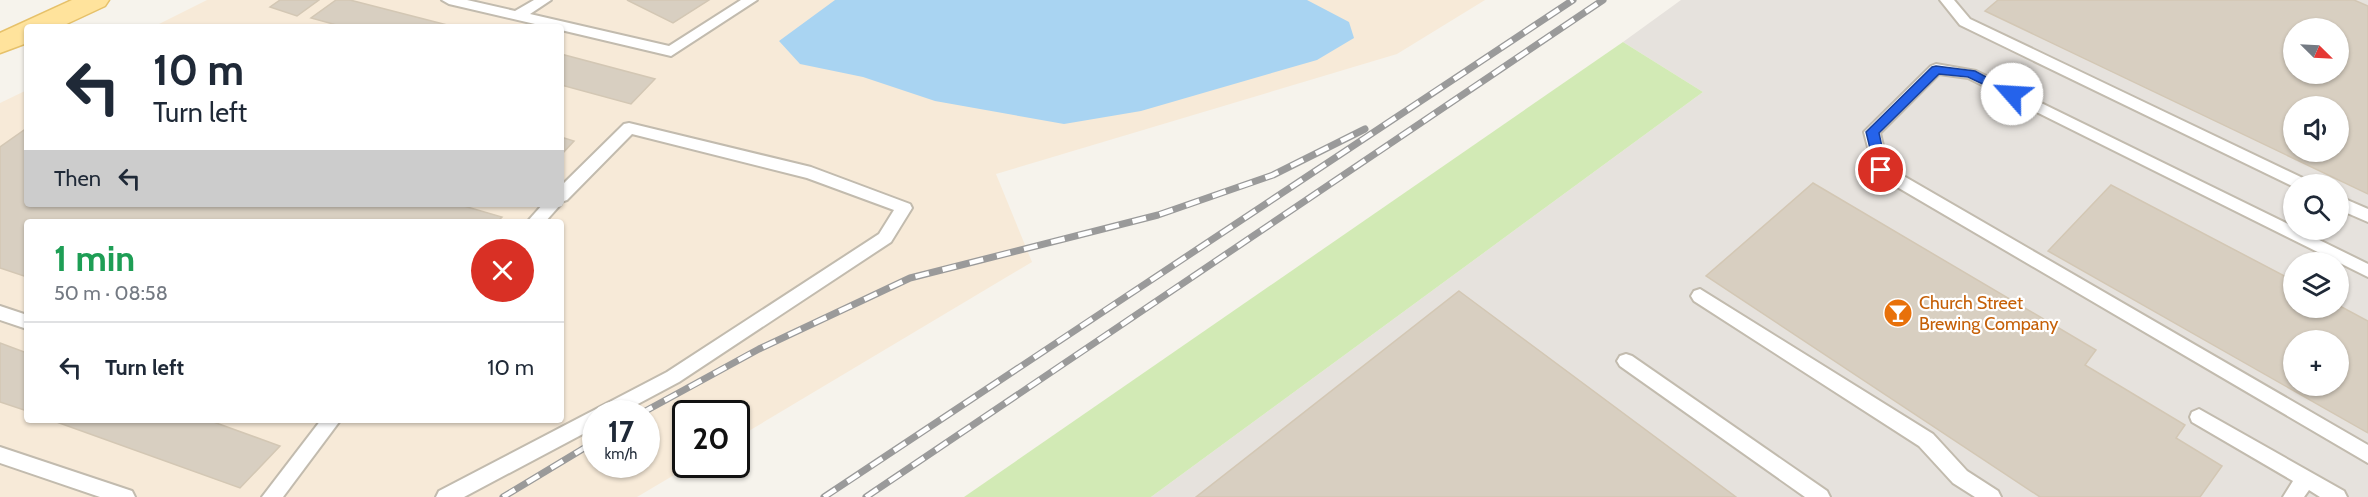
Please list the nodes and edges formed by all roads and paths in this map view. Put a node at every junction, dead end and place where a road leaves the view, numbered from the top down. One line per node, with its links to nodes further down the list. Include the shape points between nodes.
1 (95, 0): 7 (main road)
2 (544, 0): 6 (lane)
3 (750, 0): 9 (lane, via 670,51)
4 (1947, 0): 12 (lane, via 1965,22)
5 (456, 1): 6 (lane)
6 (518, 15): 8 (lane)
7 (43, 24)
8 (556, 24)
9 (564, 26)
10 (24, 33): 11 (main road)
11 (0, 44)
12 (2283, 175)
13 (564, 193): 23 (lane, via 629,128 811,173 904,208 885,238 673,376)
14 (550, 207): 17 (lane)
15 (2349, 207): 16 (lane)
16 (2368, 216)
17 (538, 219)
18 (2368, 271): 28 (lane, via 1971,74 1936,69 1872,132 1881,170)
19 (1700, 296): 34 (lane, via 1926,440 1960,477)
20 (0, 313): 21 (lane)
21 (24, 321)
22 (1626, 361): 33 (lane)
23 (628, 400)
24 (2199, 417): 29 (lane)
25 (328, 423): 31 (lane)
26 (582, 425): 32 (lane)
27 (0, 455): 30 (lane)
28 (2368, 455)
29 (2306, 479): 35 (lane); 36 (lane)
30 (126, 497)
31 (272, 497)
32 (446, 497)
33 (1820, 497)
34 (1991, 497)
35 (2293, 497)
36 (2337, 497)

